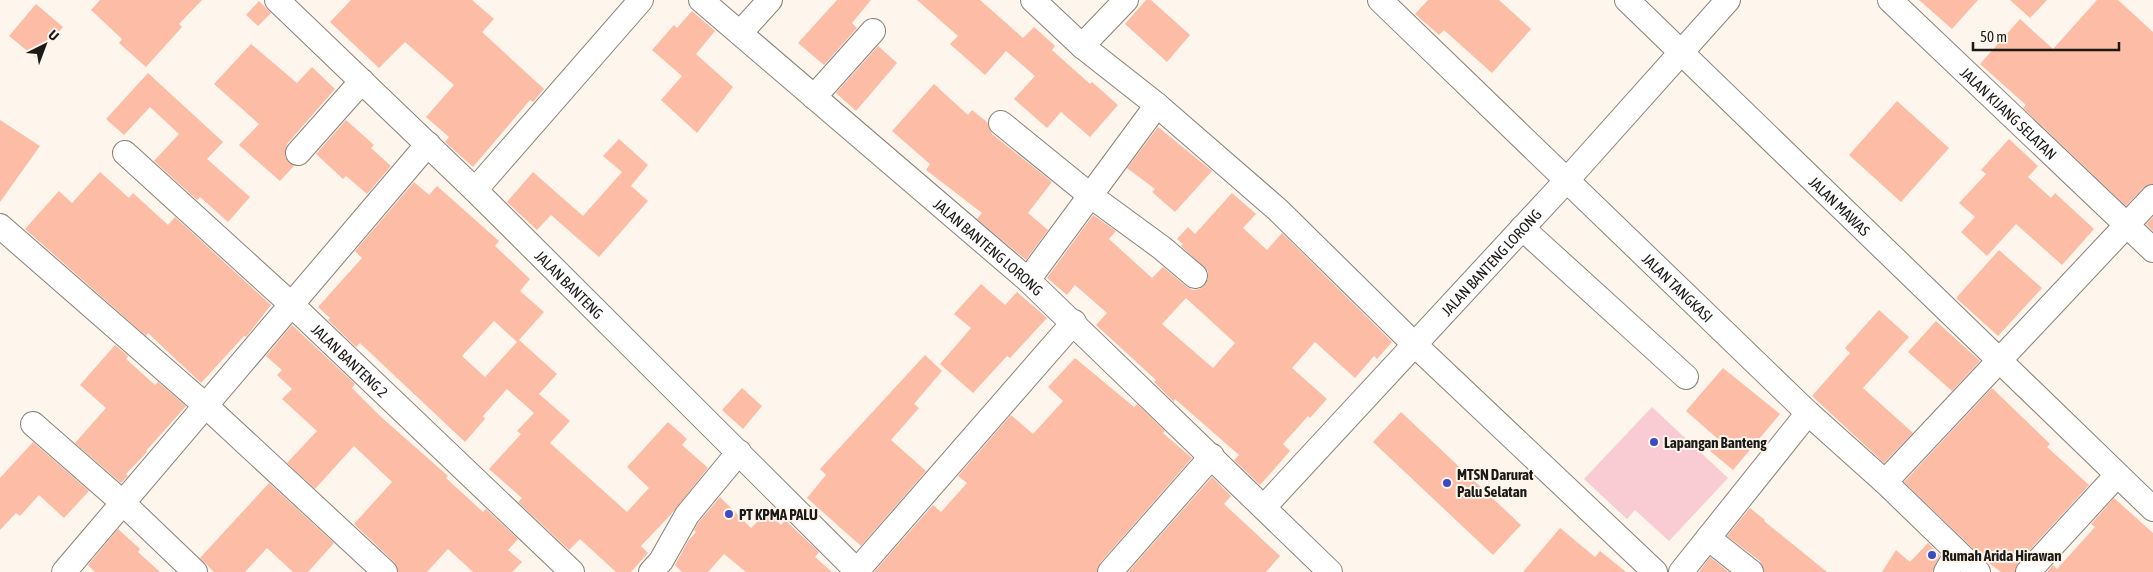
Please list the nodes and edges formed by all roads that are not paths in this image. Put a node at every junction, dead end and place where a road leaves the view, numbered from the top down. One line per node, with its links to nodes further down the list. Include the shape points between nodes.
1 (277, 0): 15 (street, JALAN BANTENG)
2 (641, 0): 23 (street)
3 (701, 0): 12 (street, JALAN BANTENG LORONG)
4 (770, 0): 12 (street)
5 (1033, 0): 13 (street)
6 (1126, 0): 13 (street)
7 (1380, 0): 22 (street, JALAN TANGKASI)
8 (1627, 0): 14 (street, JALAN MAWAS)
9 (1728, 0): 14 (street)
10 (1890, 0): 26 (street, JALAN KIJANG SELATAN)
11 (873, 32): 16 (street)
12 (740, 33): 16 (street, JALAN BANTENG LORONG)
13 (1082, 46): 17 (street)
14 (1682, 52): 22 (street); 35 (street, JALAN MAWAS)
15 (362, 82): 19 (street, JALAN BANTENG); 21 (street)
16 (814, 97): 31 (street, JALAN BANTENG LORONG)
17 (1157, 105): 24 (street); 34 (street, via 1278,210)
18 (1001, 123): 24 (street)
19 (428, 144): 23 (street, JALAN BANTENG); 32 (street)
20 (126, 153): 32 (street, JALAN BANTENG 2)
21 (298, 153)
22 (1567, 180): 28 (street, JALAN BANTENG LORONG); 38 (street, JALAN TANGKASI)
23 (475, 190): 40 (street, JALAN BANTENG)
24 (1091, 196): 30 (street); 31 (street)
25 (2153, 196): 26 (street)
26 (2127, 225): 29 (street, JALAN KIJANG SELATAN); 35 (street)
27 (0, 226): 37 (street)
28 (1522, 228): 34 (street, JALAN BANTENG LORONG); 36 (street)
29 (2153, 250)
30 (1195, 276)
31 (1028, 280): 33 (street, JALAN BANTENG LORONG)
32 (292, 305): 37 (street); 52 (street, JALAN BANTENG 2)
33 (1074, 322): 41 (street, JALAN BANTENG LORONG); 54 (street)
34 (1414, 344): 45 (street, JALAN BANTENG LORONG); 57 (street)
35 (2000, 358): 42 (street, JALAN MAWAS); 43 (street)
36 (1686, 377)
37 (205, 405): 44 (street); 51 (street)
38 (1808, 413): 43 (street, JALAN TANGKASI); 47 (street)
39 (33, 424): 44 (street)
40 (739, 452): 53 (street, via 687,515 661,561); 54 (street, JALAN BANTENG)
41 (1212, 456): 45 (street, JALAN BANTENG LORONG); 55 (street)
42 (2117, 475): 46 (street, JALAN MAWAS); 61 (street)
43 (1885, 482): 48 (street, JALAN TANGKASI)
44 (122, 502): 49 (street); 50 (street)
45 (1264, 507): 56 (street, JALAN BANTENG LORONG)
46 (2153, 509)
47 (1708, 538): 58 (street); 59 (street)
48 (1951, 563): 60 (street, JALAN TANGKASI)
49 (64, 572)
50 (195, 572)
51 (385, 572)
52 (572, 572)
53 (651, 572)
54 (857, 572)
55 (1110, 572)
56 (1330, 572)
57 (1655, 572)
58 (1681, 572)
59 (1751, 572)
60 (1978, 572)
61 (2028, 572)

